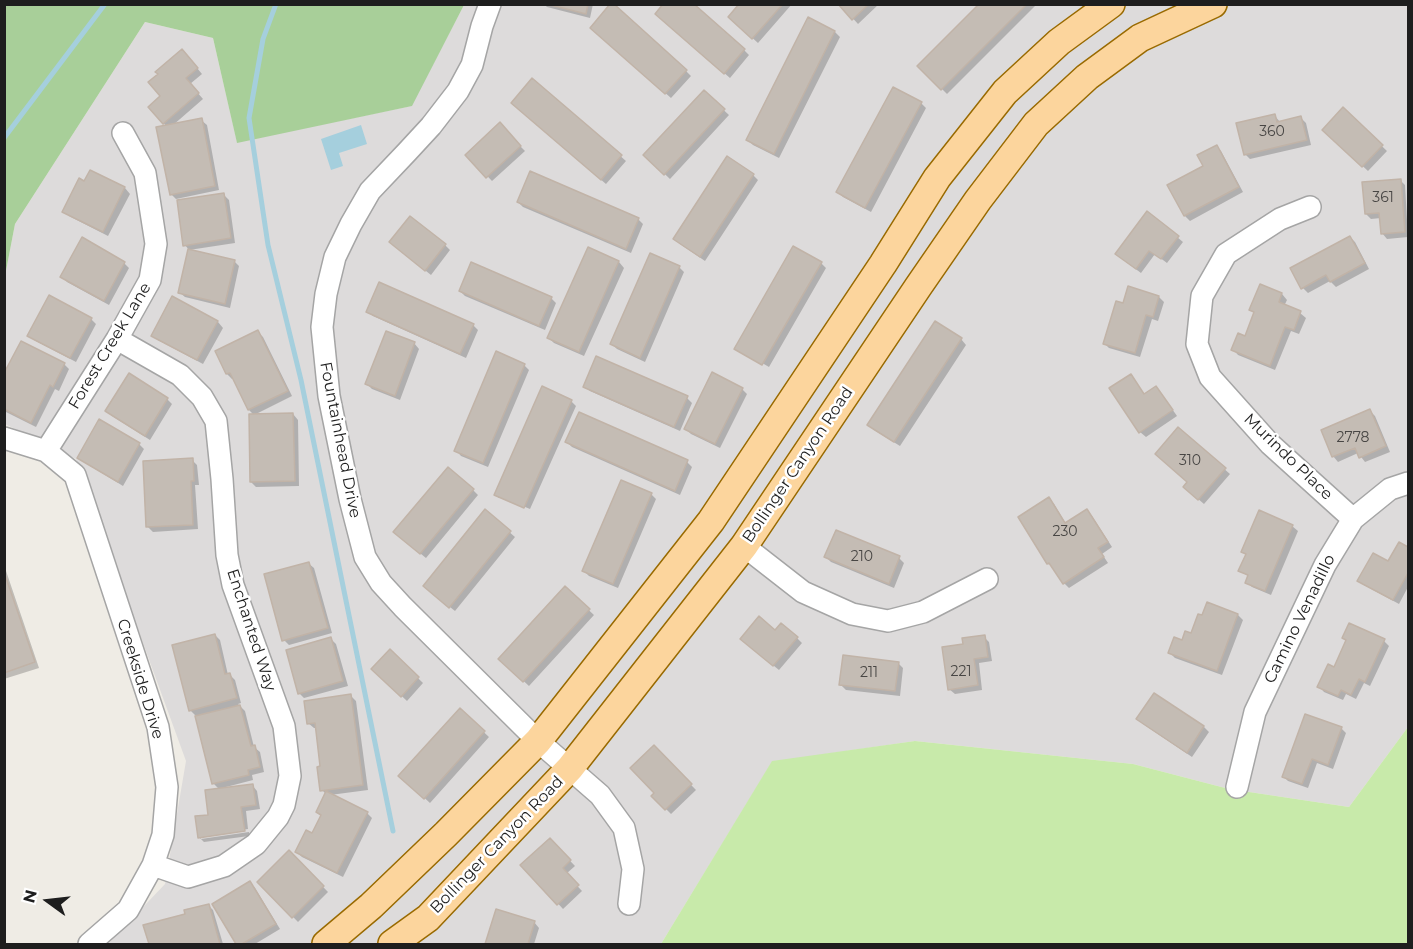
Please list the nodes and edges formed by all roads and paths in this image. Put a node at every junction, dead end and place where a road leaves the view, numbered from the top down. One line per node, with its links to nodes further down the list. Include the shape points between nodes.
1 (490, 4): 13 (street, Fountainhead Drive, via 472,65 458,91 370,191 351,224 335,257 322,327 329,396 365,557 403,608)
2 (1111, 4): 13 (main road, via 1059,42 1005,92 937,178 711,521)
3 (1213, 4): 11 (main road, Bollinger Canyon Road, via 1140,38 1087,77 1036,124 978,200)
4 (123, 132): 6 (street, Forest Creek Lane, via 145,173 156,244 150,280)
5 (1310, 207): 10 (street, Murindo Place, via 1280,219 1226,254 1202,296 1197,344 1210,376 1270,444)
6 (117, 339): 8 (street, Forest Creek Lane); 16 (street, Enchanted Way, via 180,375 202,397 216,420 233,585 284,726 290,776 278,817 256,844 224,866 188,877)
7 (4, 438): 8 (street, Creekside Drive)
8 (46, 451): 16 (street, Creekside Drive, via 75,475 158,727 167,787 164,835)
9 (1408, 483): 10 (street, Camino Venadillo, via 1390,489)
10 (1353, 519): 15 (street, Camino Venadillo, via 1325,565 1255,711)
11 (744, 546): 12 (street, via 803,592 852,614 888,621 922,612); 14 (main road, Bollinger Canyon Road)
12 (987, 579)
13 (538, 741): 14 (street, Fountainhead Drive); 19 (main road, via 446,834)
14 (570, 768): 17 (street, Fountainhead Drive, via 600,795 624,828 633,869); 20 (main road, Bollinger Canyon Road, via 428,918)
15 (1237, 788)
16 (153, 864): 18 (street, Creekside Drive, via 128,910)
17 (629, 904)
18 (89, 945)
19 (326, 945)
20 (392, 945)

